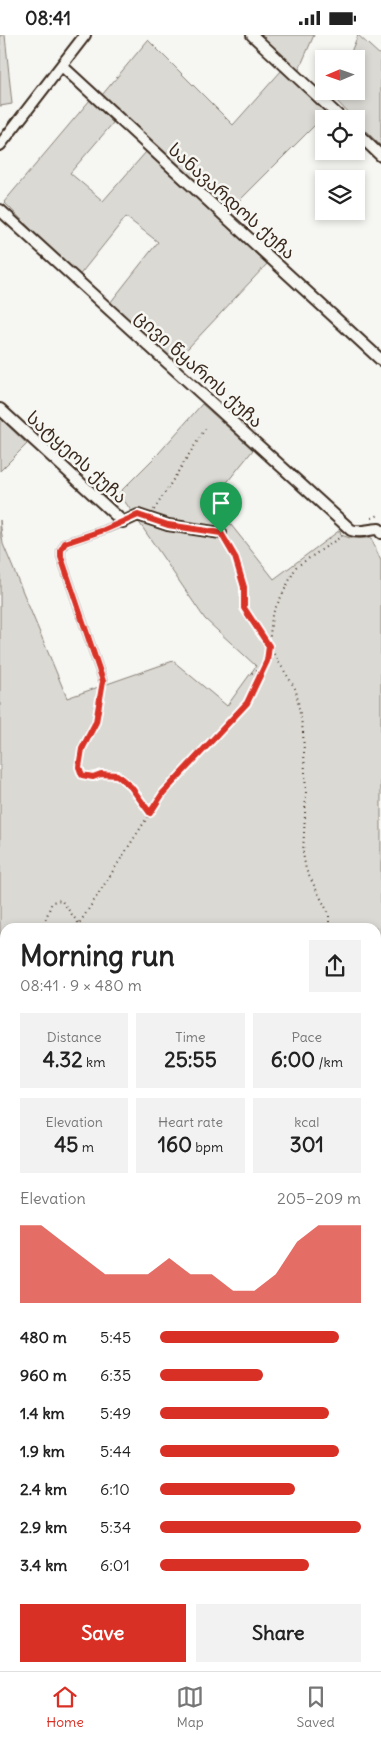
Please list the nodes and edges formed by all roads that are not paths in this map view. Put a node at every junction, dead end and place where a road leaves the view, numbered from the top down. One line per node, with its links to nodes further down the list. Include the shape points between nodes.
1 (85, 35): 3 (street)
2 (252, 35): 4 (street)
3 (62, 66): 6 (street); 9 (street, სანავარდოს ქუჩა)
4 (332, 110)
5 (365, 140): 7 (street)
6 (0, 145)
7 (381, 155)
8 (0, 210): 13 (street, ცივი წყაროს ქუჩა, via 351,530 359,533 379,529)
9 (381, 360)
10 (0, 409): 11 (street, სატყეოს ქუჩა)
11 (123, 522): 12 (street, სატყეოს ქუჩა, via 138,515 168,525); 14 (lane, via 65,543 61,550)
12 (221, 533)
13 (381, 533)
14 (103, 681)

